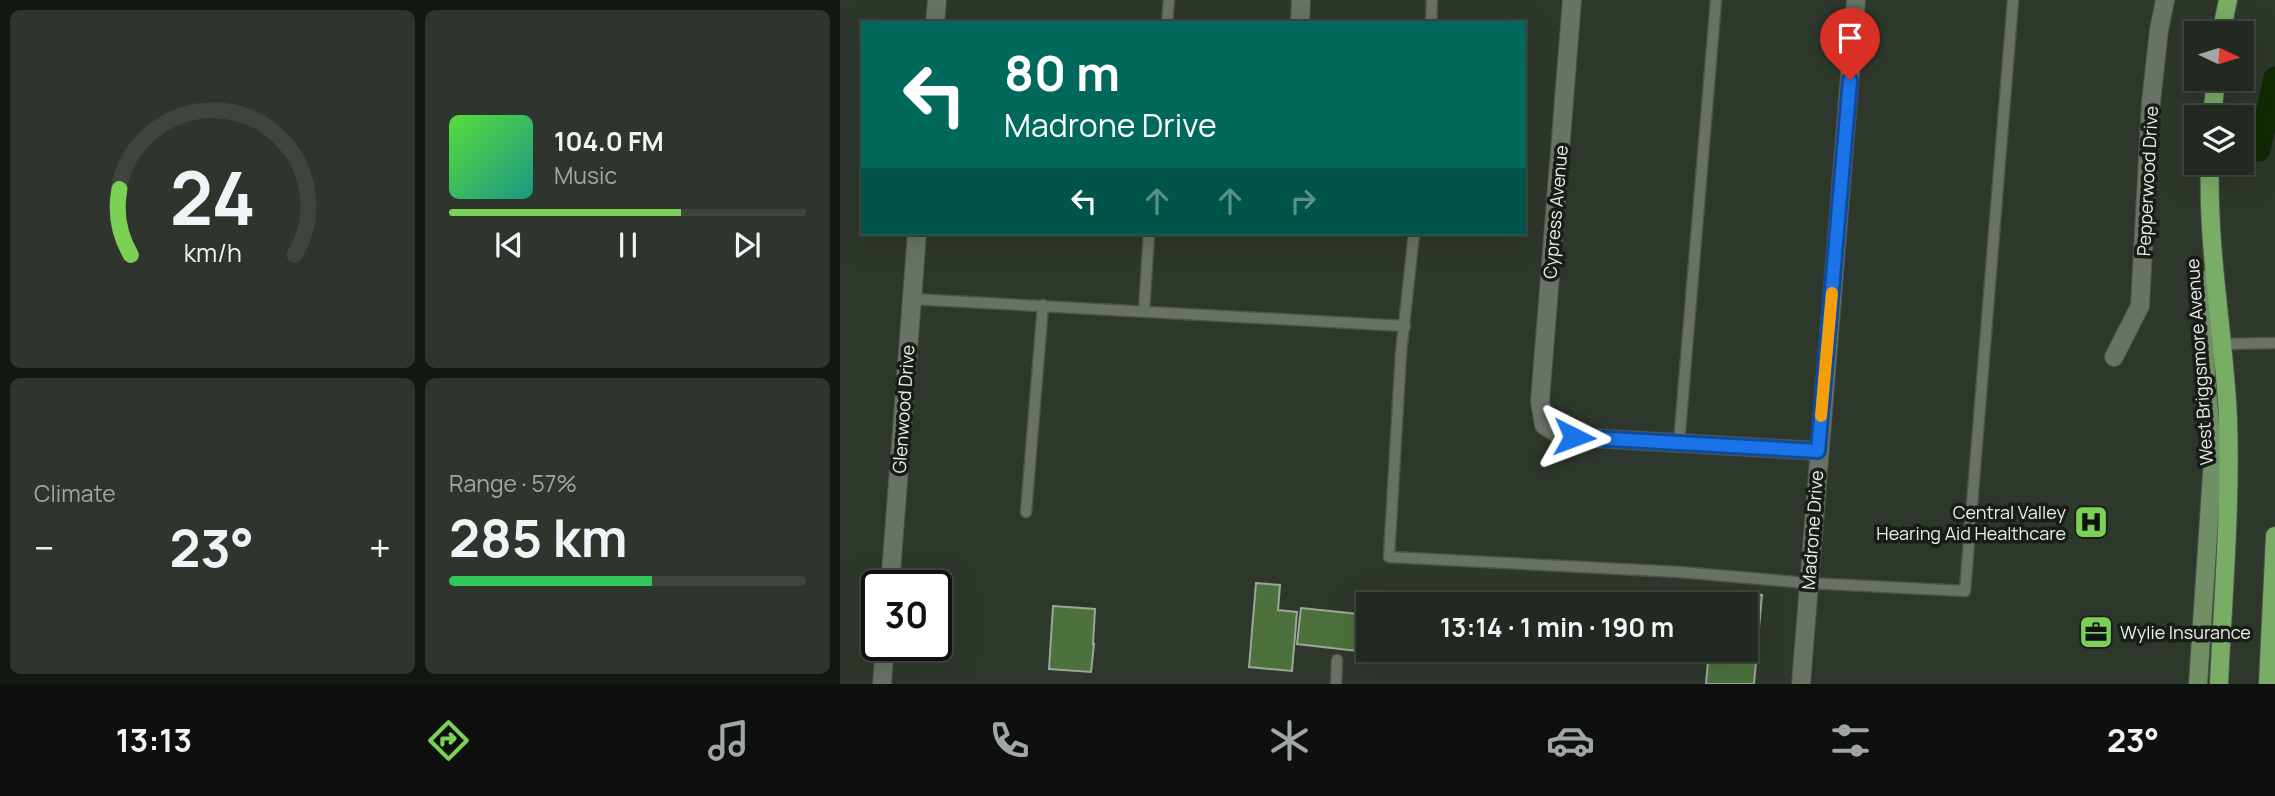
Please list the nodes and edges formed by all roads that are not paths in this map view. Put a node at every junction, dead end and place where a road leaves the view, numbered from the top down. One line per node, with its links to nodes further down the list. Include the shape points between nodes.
1 (937, 0): 11 (street)
2 (1169, 0): 12 (lane)
3 (1301, 0): 13 (street)
4 (1433, 0): 14 (lane)
5 (1572, 0): 28 (street, Cypress Avenue, via 1540,401 1544,425 1574,437)
6 (1716, 0): 28 (lane)
7 (1856, 0): 29 (street, Madrone Drive)
8 (2013, 0): 33 (lane, via 1965,591)
9 (2165, 0): 27 (street, Pepperwood Drive, via 2151,102 2140,306)
10 (2228, 0): 15 (main road)
11 (935, 21)
12 (1167, 21)
13 (1300, 21)
14 (1431, 21)
15 (2224, 21)
16 (2210, 175): 17 (main road, West Briggsmore Avenue)
17 (2211, 233): 26 (main road, West Briggsmore Avenue); 39 (main road, via 2205,329 2213,459)
18 (917, 235): 21 (street, Glenwood Drive)
19 (1149, 235): 23 (lane)
20 (1414, 235): 24 (lane)
21 (912, 299): 22 (lane); 32 (street, Glenwood Drive)
22 (1043, 305): 23 (lane); 30 (lane)
23 (1144, 311): 24 (lane)
24 (1405, 326): 33 (lane, via 1389,557)
25 (2275, 343): 26 (lane)
26 (2222, 344): 40 (main road, West Briggsmore Avenue, via 2228,480)
27 (2114, 357)
28 (1679, 443): 29 (street)
29 (1818, 451): 33 (street, Madrone Drive)
30 (1026, 512)
31 (2275, 536): 41 (main road)
32 (891, 570)
33 (1808, 583): 38 (street, Madrone Drive)
34 (1337, 660): 37 (lane)
35 (884, 661): 36 (street)
36 (882, 684)
37 (1336, 684)
38 (1801, 684)
39 (2198, 684)
40 (2219, 684)
41 (2267, 684)

